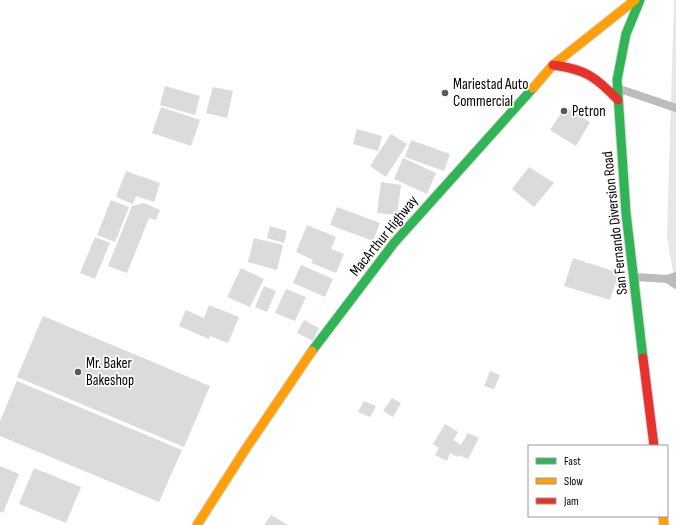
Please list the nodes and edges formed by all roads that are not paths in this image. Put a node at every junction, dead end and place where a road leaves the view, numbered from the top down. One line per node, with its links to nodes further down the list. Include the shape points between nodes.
1 (635, 0): 3 (main road, MacArthur Highway)
2 (640, 0): 4 (main road, San Fernando Diversion Road, via 626,34)
3 (553, 65): 5 (main road, via 588,71); 12 (main road, MacArthur Highway, via 394,243 327,330)
4 (617, 88): 5 (main road, San Fernando Diversion Road); 6 (lane)
5 (618, 100): 8 (main road, San Fernando Diversion Road, via 626,212)
6 (676, 108)
7 (676, 276): 9 (lane)
8 (634, 277): 9 (lane); 11 (main road, San Fernando Diversion Road)
9 (667, 279): 10 (lane)
10 (676, 285)
11 (654, 445)
12 (197, 525)

